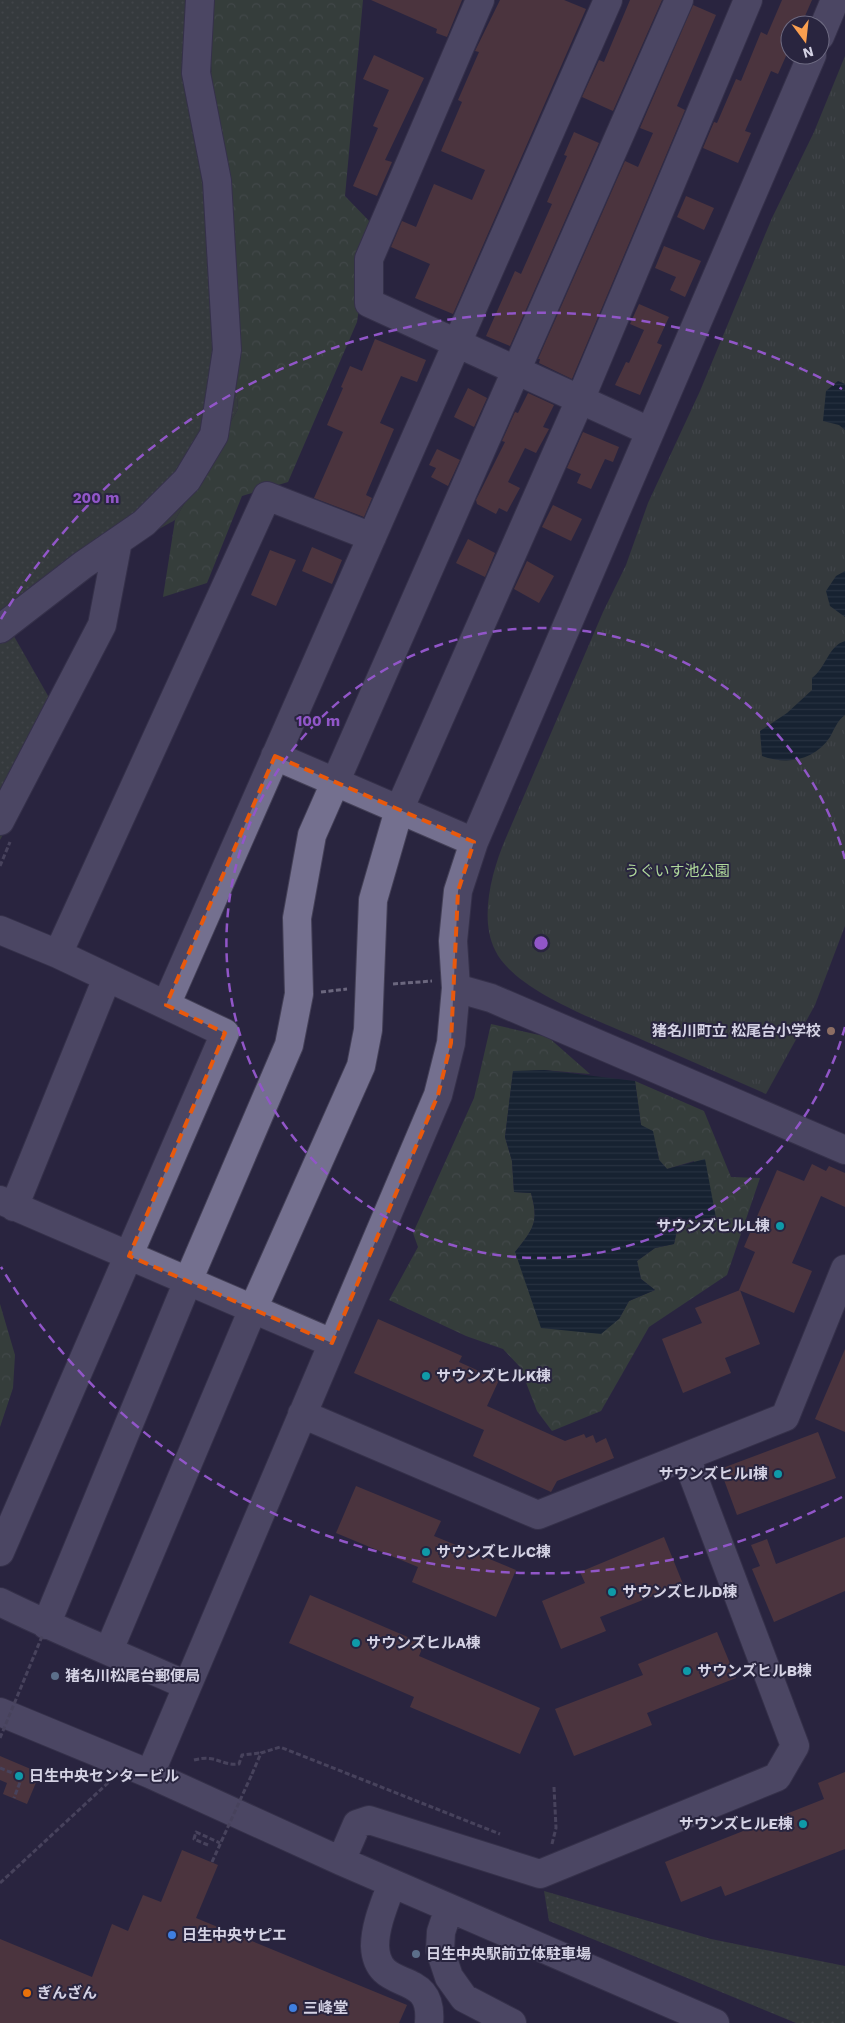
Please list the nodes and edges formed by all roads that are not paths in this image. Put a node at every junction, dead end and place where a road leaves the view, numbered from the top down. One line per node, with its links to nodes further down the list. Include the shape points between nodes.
1 (200, 0): 14 (street, via 196,73 218,181 227,350 214,434 187,480 144,523)
2 (480, 0): 9 (street, via 369,259 369,304)
3 (608, 0): 9 (street)
4 (678, 0): 10 (street)
5 (748, 0): 11 (street)
6 (835, 0): 7 (street)
7 (829, 15)
8 (808, 65): 12 (street)
9 (456, 343): 10 (street); 13 (street)
10 (516, 371): 11 (street); 17 (street)
11 (580, 400): 12 (street); 18 (street)
12 (648, 431): 20 (street)
13 (372, 537): 16 (street); 22 (street, via 267,496)
14 (118, 541): 15 (street); 19 (street, via 102,625)
15 (0, 630)
16 (275, 756): 17 (street); 25 (street)
17 (335, 782): 18 (street); 30 (street, via 312,835 297,918 299,994 289,1044)
18 (398, 810): 20 (street); 31 (street, via 373,900 368,1030 361,1066)
19 (0, 820)
20 (474, 842): 24 (street, via 458,892 453,941)
21 (0, 930): 22 (street)
22 (58, 954): 23 (street)
23 (107, 978): 25 (street); 27 (street)
24 (456, 988): 26 (street, via 491,998); 32 (street, via 451,1043 438,1095)
25 (166, 1005): 28 (street, via 225,1033)
26 (845, 1150)
27 (7, 1204): 28 (street)
28 (129, 1256): 30 (street); 35 (street)
29 (845, 1269): 34 (street, via 785,1417)
30 (188, 1282): 31 (street); 37 (street)
31 (253, 1309): 32 (street); 38 (street)
32 (332, 1343): 33 (street)
33 (302, 1414): 34 (street, via 538,1515); 39 (street)
34 (686, 1456): 42 (street, via 795,1746 777,1777 540,1874 369,1820 357,1824)
35 (0, 1552)
36 (0, 1602): 37 (street)
37 (45, 1630): 38 (street)
38 (109, 1650): 39 (street)
39 (186, 1685): 41 (street)
40 (0, 1712): 41 (street)
41 (150, 1774): 42 (street)
42 (341, 1861): 43 (street)
43 (392, 1883): 44 (street); 45 (street, via 376,1932 378,1961 386,1974 419,1988 429,2000)
44 (449, 1908): 46 (street, via 441,1932 440,1950 449,1977 464,1998); 47 (street)
45 (429, 2023)
46 (512, 2023)
47 (715, 2023)

